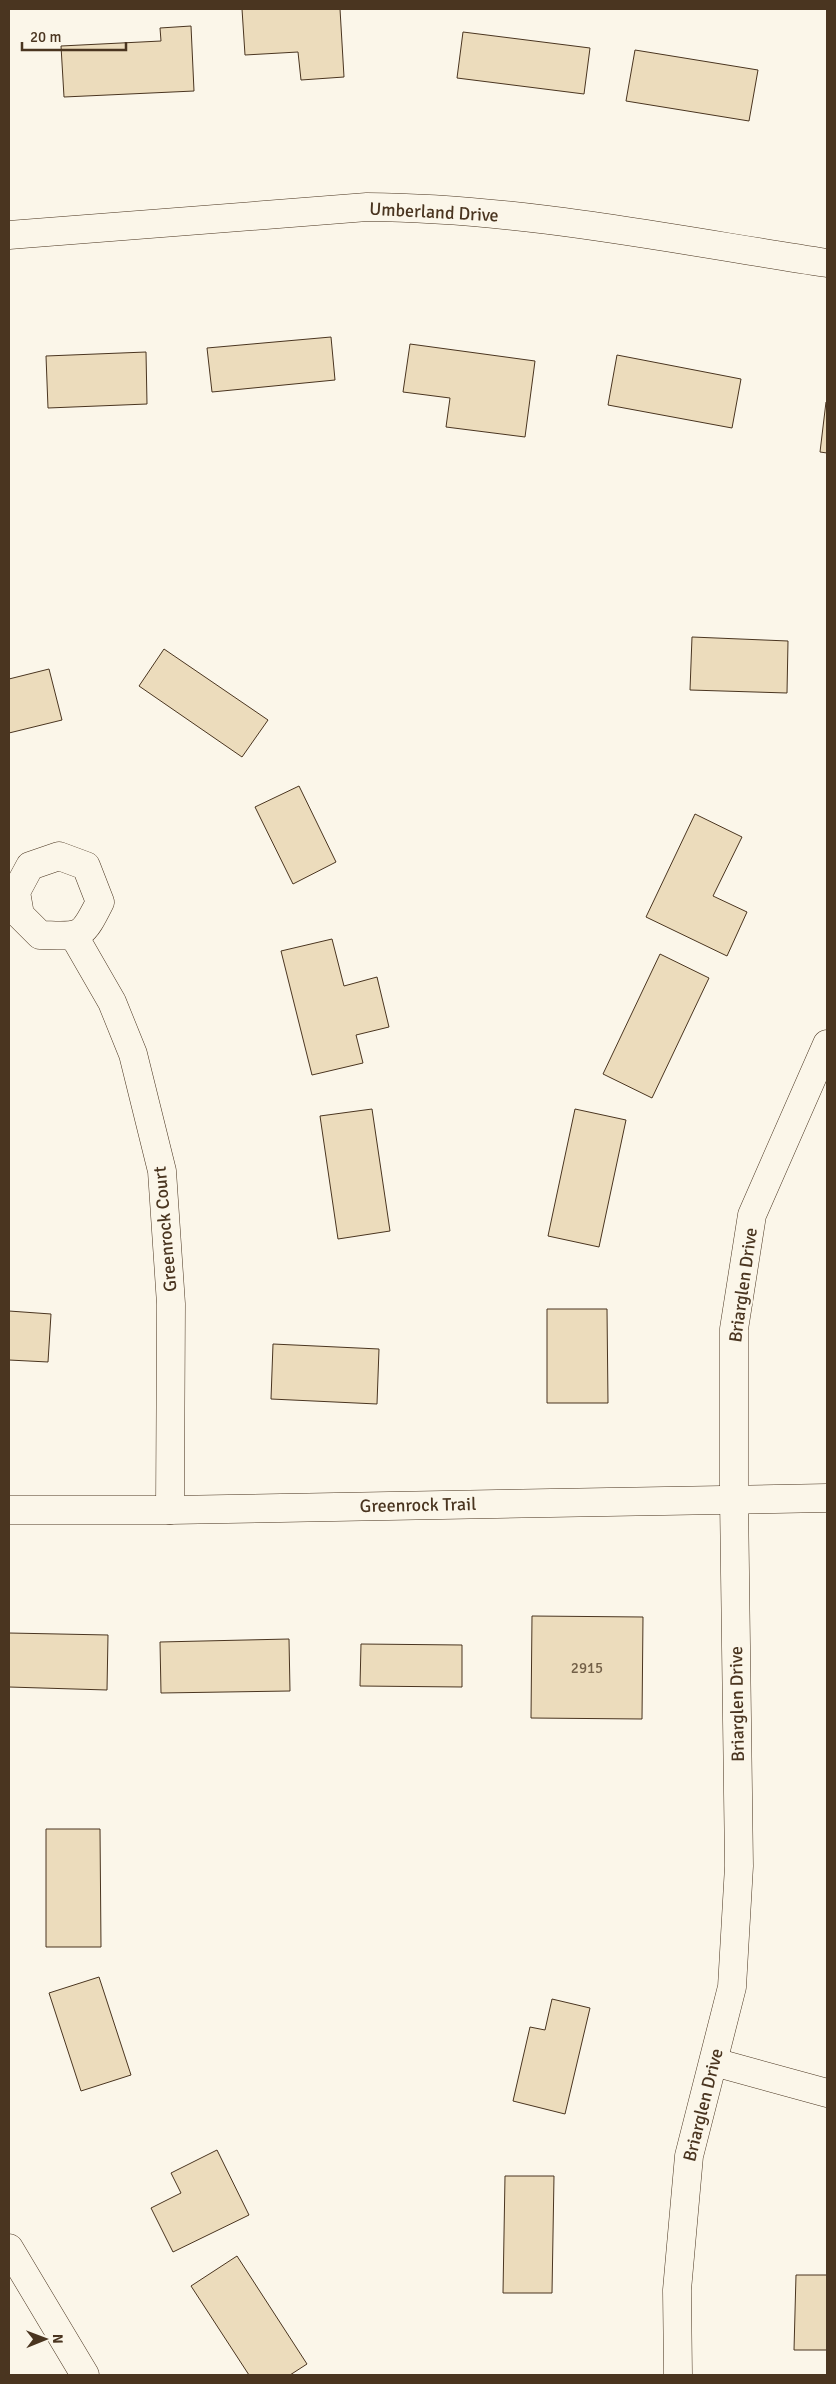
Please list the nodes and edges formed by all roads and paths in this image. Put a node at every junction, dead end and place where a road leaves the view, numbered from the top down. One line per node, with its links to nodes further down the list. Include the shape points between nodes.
1 (9, 235): 2 (street, Umberland Drive, via 367,207 423,207 538,219)
2 (827, 263)
3 (74, 936): 8 (street, Greenrock Court, via 112,1002 133,1054 162,1171 171,1304)
4 (827, 1044): 6 (street, Briarglen Drive, via 752,1215 734,1329)
5 (827, 1498): 6 (street, Greenrock Trail)
6 (734, 1499): 8 (street, Greenrock Trail); 9 (street, Briarglen Drive, via 739,1866 732,1987)
7 (9, 1510): 8 (street, Greenrock Trail)
8 (170, 1510)
9 (714, 2062): 10 (street); 13 (street, Briarglen Drive, via 689,2156 677,2290)
10 (827, 2094)
11 (9, 2248): 12 (street)
12 (84, 2375)
13 (678, 2375)

